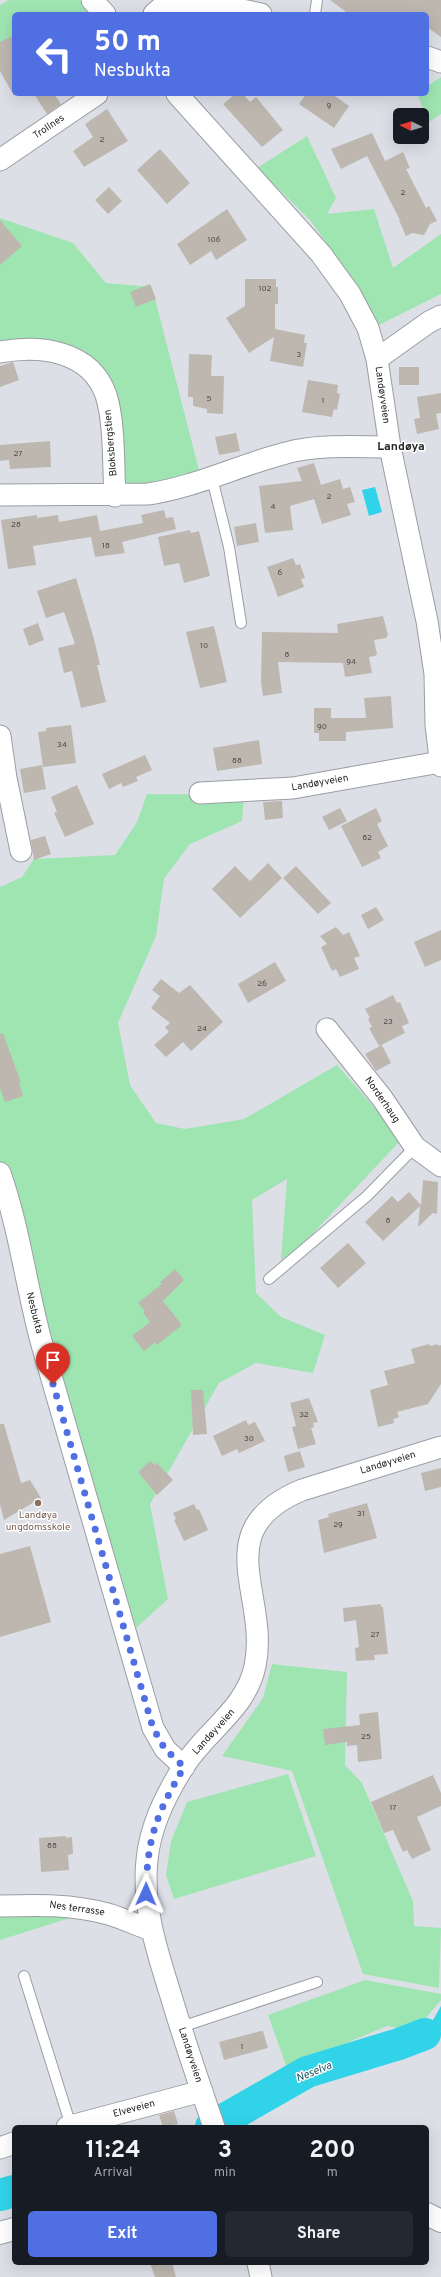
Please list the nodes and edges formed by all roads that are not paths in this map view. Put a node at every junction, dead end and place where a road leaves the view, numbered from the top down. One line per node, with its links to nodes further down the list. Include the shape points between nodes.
1 (92, 0): 3 (street)
2 (317, 0): 6 (lane)
3 (103, 12)
4 (157, 12): 5 (street, via 166,6 195,4 220,5)
5 (252, 12)
6 (315, 12)
7 (429, 58): 8 (street)
8 (441, 62)
9 (94, 96): 11 (street, Trollnes)
10 (179, 96): 14 (street, Landøyveien, via 321,254 350,294 368,328)
11 (0, 160)
12 (441, 316): 14 (street, via 428,322)
13 (0, 352): 18 (street, Bloksbergstien, via 41,349 70,356 92,374 106,395)
14 (377, 359): 15 (street, Landøyveien)
15 (390, 447): 16 (street, via 347,446 287,452); 20 (street, Landøyveien)
16 (212, 478): 18 (street, via 172,491); 19 (lane, via 229,547)
17 (0, 495): 18 (street)
18 (115, 496)
19 (241, 623)
20 (438, 674): 22 (street, Landøyveien, via 436,725)
21 (0, 736): 24 (street)
22 (440, 764): 23 (street, Landøyveien, via 293,788)
23 (200, 793)
24 (21, 851)
25 (327, 1029): 26 (street, Norderhaug, via 382,1098)
26 (415, 1147): 27 (street, Norderhaug); 29 (lane, via 368,1196)
27 (441, 1166)
28 (0, 1173): 31 (street, Nesbukta, via 10,1202 41,1341 153,1728 165,1749)
29 (269, 1279)
30 (441, 1447): 31 (street, Landøyveien, via 302,1490 282,1498 267,1509 251,1536 247,1561 256,1630 255,1668 238,1706)
31 (184, 1767): 33 (street, Landøyveien, via 163,1803 151,1834 146,1894)
32 (0, 1906): 33 (street, Nes terrasse, via 44,1904 79,1908 108,1914)
33 (151, 1930): 36 (street, Landøyveien)
34 (24, 1976): 38 (lane)
35 (316, 1982): 36 (lane)
36 (181, 2027): 37 (street, Landøyveien)
37 (204, 2099): 39 (street, Elveveien); 40 (street, Landøyveien)
38 (69, 2125)
39 (74, 2125)
40 (213, 2125)
41 (12, 2144): 42 (street)
42 (0, 2148)
43 (429, 2215): 44 (main road)
44 (441, 2221)
45 (12, 2229): 46 (main road)
46 (0, 2233)
47 (258, 2265): 48 (street)
48 (260, 2277)

